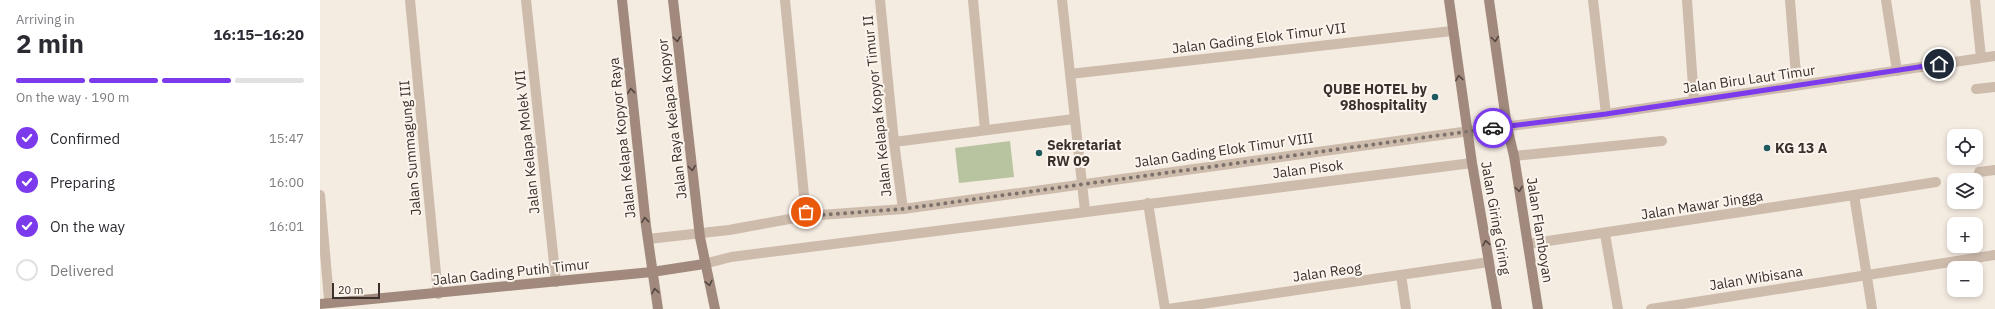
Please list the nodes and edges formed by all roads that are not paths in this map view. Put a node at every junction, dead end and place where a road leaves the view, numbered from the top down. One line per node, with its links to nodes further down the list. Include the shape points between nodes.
1 (410, 0): 55 (street, Jalan Summagung III)
2 (526, 0): 54 (street, Jalan Kelapa Molek VII)
3 (622, 0): 46 (street, Jalan Kelapa Kopyor Raya, one-way to 3)
4 (673, 0): 44 (street, Jalan Raya Kelapa Kopyor, one-way to 44)
5 (786, 0): 43 (street)
6 (880, 0): 31 (street, Jalan Kelapa Kopyor Timur II)
7 (973, 0): 28 (street)
8 (1062, 0): 20 (street)
9 (1449, 0): 16 (street, Jalan Giring Giring)
10 (1489, 0): 27 (street, Jalan Flamboyan, one-way to 27)
11 (1593, 0): 25 (street)
12 (1687, 0): 24 (street)
13 (1790, 0): 21 (street)
14 (1886, 0): 19 (street)
15 (1975, 0): 18 (street)
16 (1452, 31): 20 (street, Jalan Gading Elok Timur VII); 29 (street, Jalan Giring Giring, one-way to 16)
17 (1995, 56): 18 (street, Jalan Biru Laut Timur)
18 (1981, 58): 19 (street, Jalan Biru Laut Timur)
19 (1897, 71): 21 (street, Jalan Biru Laut Timur)
20 (1070, 74): 26 (street)
21 (1798, 85): 24 (street, Jalan Biru Laut Timur)
22 (1995, 87): 23 (street)
23 (1976, 89)
24 (1694, 101): 25 (street, Jalan Biru Laut Timur)
25 (1606, 114): 27 (street, Jalan Biru Laut Timur)
26 (1074, 119): 28 (street); 37 (street)
27 (1508, 129): 29 (street, Jalan Gading Elok Timur VIII); 32 (street, Jalan Flamboyan)
28 (986, 130): 31 (street)
29 (1468, 132): 33 (street, Jalan Giring Giring); 37 (street, Jalan Gading Elok Timur VIII)
30 (1662, 141): 32 (street)
31 (894, 142): 41 (street, Jalan Kelapa Kopyor Timur II)
32 (1513, 153): 47 (street, Jalan Flamboyan, one-way to 47)
33 (1472, 162): 40 (street, Jalan Pisok); 49 (street, Jalan Giring Giring, one-way to 33)
34 (1995, 170): 35 (street)
35 (1979, 172)
36 (1936, 182): 39 (street, Jalan Mawar Jingga)
37 (1082, 183): 41 (street, Jalan Gading Elok Timur VIII); 42 (street)
38 (320, 195): 56 (street, via 329,299)
39 (1854, 195): 45 (street, Jalan Mawar Jingga); 53 (street)
40 (1148, 203): 42 (street); 60 (street)
41 (903, 209): 43 (street, Jalan Gading Elok Timur VIII)
42 (1085, 211): 50 (street, via 731,257)
43 (806, 216): 44 (street, Jalan Gading Elok Timur VIII)
44 (700, 234): 46 (street, Jalan Gading Elok Timur VIII); 50 (street)
45 (1605, 234): 47 (street, Jalan Mawar Jingga); 64 (street)
46 (648, 239): 51 (street, Jalan Kelapa Kopyor Raya)
47 (1532, 243): 63 (street, Jalan Flamboyan)
48 (1995, 255): 53 (street, Jalan Wibisana)
49 (1489, 262): 52 (street, Jalan Reog); 62 (street, Jalan Giring Giring)
50 (704, 264): 51 (street, Jalan Gading Putih Timur); 59 (street, one-way to 59)
51 (652, 272): 54 (street, Jalan Gading Putih Timur); 58 (street, Jalan Kelapa Kopyor Raya, one-way to 51)
52 (1401, 275): 60 (street, Jalan Reog); 61 (street)
53 (1866, 275): 65 (street, Jalan Wibisana); 66 (street)
54 (556, 282): 55 (street, Jalan Gading Putih Timur)
55 (438, 294): 56 (street, Jalan Gading Putih Timur)
56 (332, 302): 57 (street, Jalan Gading Putih Timur)
57 (320, 304)
58 (658, 309)
59 (715, 309)
60 (1167, 309)
61 (1406, 309)
62 (1496, 309)
63 (1538, 309)
64 (1618, 309)
65 (1651, 309)
66 (1872, 309)

